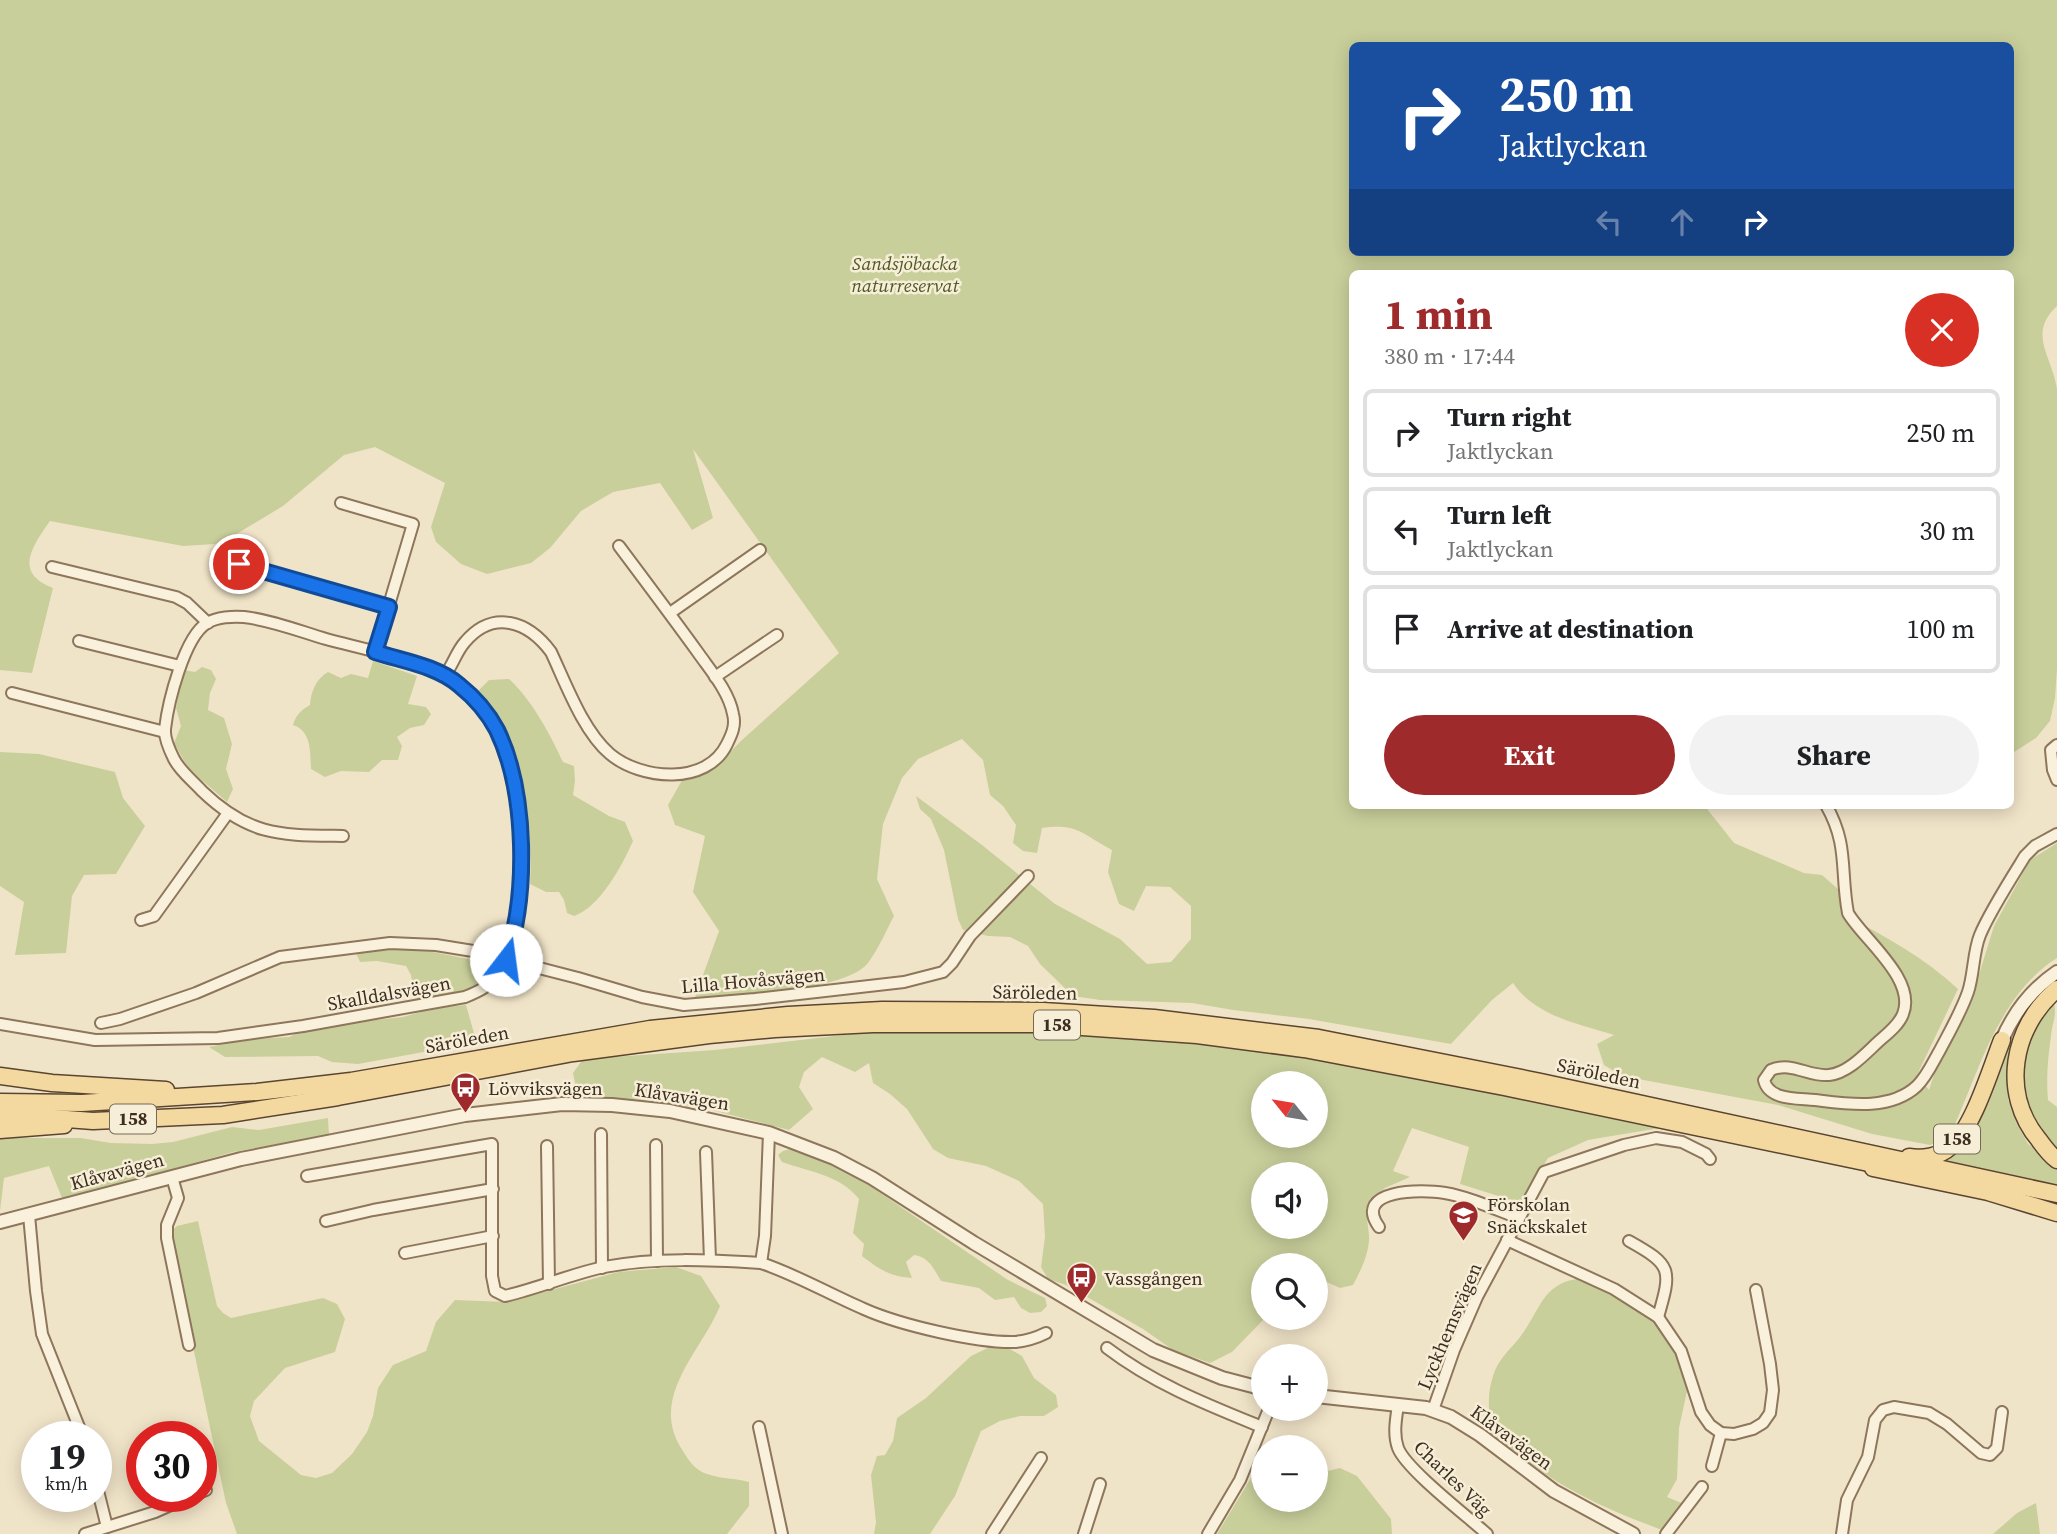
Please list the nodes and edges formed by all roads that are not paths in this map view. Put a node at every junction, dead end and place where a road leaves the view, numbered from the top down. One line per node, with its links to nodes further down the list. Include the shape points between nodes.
1 (341, 503): 6 (street, via 413,524)
2 (619, 546): 7 (street)
3 (760, 550): 7 (street)
4 (239, 564): 6 (street)
5 (52, 567): 8 (street, via 176,597)
6 (389, 607): 11 (street)
7 (670, 613): 14 (street)
8 (208, 622): 11 (street, Skalldalsvägen, via 241,616); 12 (street, via 193,638)
9 (777, 635): 14 (street)
10 (79, 641): 12 (street)
11 (375, 652): 13 (street, Skalldalsvägen)
12 (180, 666): 16 (street)
13 (445, 675): 14 (street, via 476,631 487,624 521,626 551,652 601,746 634,767 669,775 709,766 725,750 734,715); 25 (street, Skalldalsvägen, via 481,706 496,728 509,764 521,860 513,939)
14 (715, 677)
15 (12, 692): 16 (street)
16 (165, 732): 20 (street, via 175,762)
17 (2054, 747): 18 (street)
18 (2057, 780)
19 (1828, 809): 21 (street, via 1840,838 1847,913 1892,968 1905,1007 1899,1022 1847,1068 1828,1075 1784,1066 1771,1070 1764,1080 1772,1093 1784,1097 1852,1105 1889,1100 1918,1085 1968,993 1980,936 2025,856)
20 (228, 813): 22 (street, via 257,828 285,835); 24 (street, via 154,916)
21 (2057, 834)
22 (343, 836)
23 (1028, 876): 25 (street, Lilla Hovåsvägen, via 970,936 943,972 904,982 684,1005)
24 (141, 920)
25 (506, 960): 28 (street, Lilla Hovåsvägen, via 404,943 300,953); 32 (street, Skalldalsvägen, via 485,989 466,997 218,1038)
26 (2057, 972): 31 (street, 158, via 2022,1004)
27 (2057, 989): 46 (main road, via 2029,1021 2015,1070 2025,1120)
28 (120, 1019): 29 (street, Lilla Hovåsvägen); 32 (street)
29 (101, 1023)
30 (0, 1024): 32 (street, Skalldalsvägen)
31 (2003, 1040): 44 (main road, 158, via 1971,1117 1951,1147 1930,1157 1876,1150)
32 (119, 1041)
33 (0, 1076): 34 (main road, 158, via 173,1091)
34 (192, 1097): 35 (main road, Säröleden / 158); 44 (main road, Säröleden / 158, via 351,1081 662,1027 882,1010 1043,1011 1165,1019 1318,1038)
35 (0, 1102)
36 (0, 1114): 37 (main road, Säröleden / 158)
37 (93, 1121): 38 (main road, 158); 44 (main road, Säröleden / 158, via 223,1115 573,1052 709,1035 873,1024 1039,1024 1197,1035 1304,1049)
38 (0, 1130)
39 (769, 1133): 48 (street, Klåvavägen, via 670,1111 562,1104 465,1115); 64 (street); 72 (street, Klåvavägen, via 854,1168 1153,1350)
40 (601, 1134): 65 (street)
41 (656, 1145): 62 (street)
42 (547, 1146): 66 (street)
43 (706, 1152): 63 (street)
44 (1848, 1154): 50 (main road, Säröleden / 158); 51 (main road, Säröleden / 158); 52 (main road, 158, via 1861,1166 1988,1192)
45 (1710, 1159): 54 (street, Lyckhemsvägen, via 1670,1139 1624,1145 1544,1172)
46 (2057, 1160)
47 (307, 1176): 49 (street, via 492,1143)
48 (172, 1177): 53 (street, Klåvavägen); 70 (street, via 178,1198 167,1238)
49 (494, 1189): 55 (street); 58 (street)
50 (2057, 1194)
51 (2057, 1201)
52 (2057, 1213)
53 (29, 1214): 56 (street, Klåvavägen); 77 (street, via 42,1334)
54 (1518, 1218): 57 (street, via 1443,1192 1399,1194 1385,1196 1372,1209); 59 (street, Lyckhemsvägen)
55 (326, 1221)
56 (0, 1222)
57 (1379, 1227)
58 (493, 1236): 61 (street); 66 (street, via 495,1291 505,1296)
59 (1507, 1240): 68 (street, via 1614,1289); 75 (street, Lyckhemsvägen, via 1477,1297)
60 (1629, 1241): 68 (street, via 1664,1265)
61 (405, 1253)
62 (657, 1261): 63 (street); 65 (street)
63 (710, 1261): 64 (street)
64 (761, 1263): 69 (street, via 901,1322 1006,1342)
65 (602, 1268): 66 (street)
66 (550, 1284)
67 (1756, 1290): 81 (street, via 1773,1390 1770,1413 1754,1429)
68 (1658, 1317): 81 (street, via 1681,1351 1704,1417)
69 (1046, 1333)
70 (189, 1345)
71 (1107, 1348): 80 (street, via 1163,1384)
72 (1251, 1386)
73 (1328, 1397): 74 (street, Klåvavägen)
74 (1398, 1405): 75 (street, Klåvavägen); 94 (street, Charles Väg, via 1395,1439 1399,1450)
75 (1433, 1410): 95 (street, Klåvavägen, via 1469,1428 1553,1491)
76 (2002, 1412): 97 (street, via 1997,1448 1990,1455 1929,1413 1894,1407 1883,1410 1875,1420 1868,1457 1847,1500)
77 (77, 1421)
78 (1264, 1421): 80 (street)
79 (759, 1427): 90 (street)
80 (1262, 1427): 93 (street, via 1240,1480)
81 (1721, 1433): 83 (street)
82 (1041, 1458): 91 (street)
83 (1712, 1466)
84 (1100, 1484): 92 (street)
85 (1702, 1487): 96 (street)
86 (103, 1512): 88 (street)
87 (155, 1512): 88 (street)
88 (107, 1527): 89 (street)
89 (85, 1534)
90 (782, 1534)
91 (992, 1534)
92 (1084, 1534)
93 (1208, 1534)
94 (1487, 1534)
95 (1633, 1534)
96 (1666, 1534)
97 (1842, 1534)

